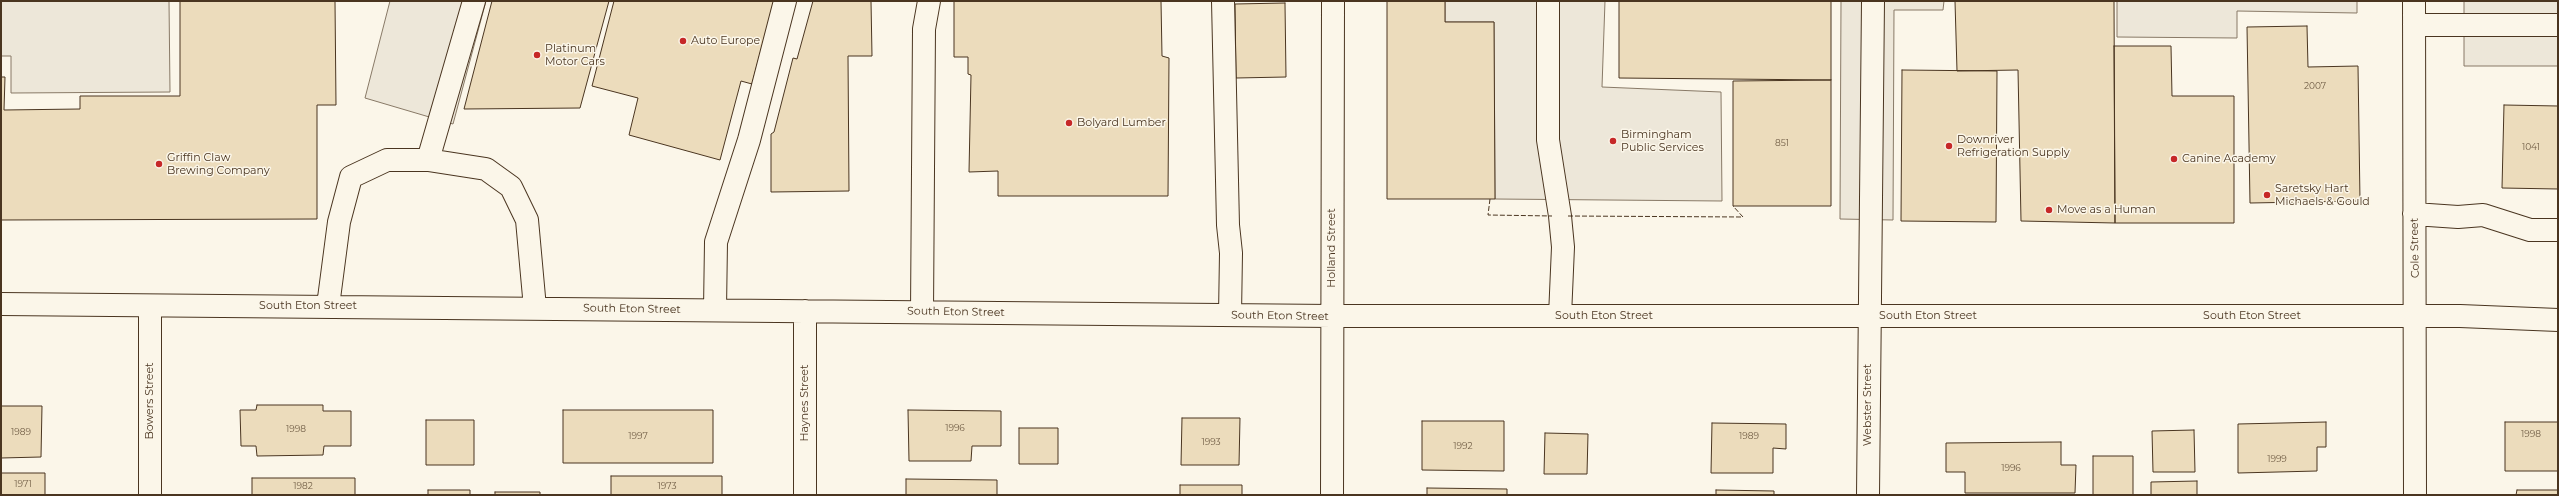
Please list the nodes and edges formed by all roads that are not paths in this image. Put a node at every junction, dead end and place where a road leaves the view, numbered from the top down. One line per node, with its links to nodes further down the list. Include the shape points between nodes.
1 (474, 1): 11 (street)
2 (785, 1): 18 (street, via 749,140 716,242)
3 (929, 1): 20 (street, via 924,29)
4 (1223, 1): 21 (street, via 1228,225 1231,253)
5 (1333, 1): 23 (street, Holland Street)
6 (1548, 1): 24 (street, via 1548,140 1563,247)
7 (1873, 1): 22 (street, Webster Street)
8 (2414, 1): 9 (street, Cole Street)
9 (2414, 25): 10 (street); 12 (street, Cole Street)
10 (2558, 25)
11 (428, 160): 16 (street, via 387,160 351,177 339,222); 17 (street, via 486,169 511,187 527,220)
12 (2414, 214): 13 (street, via 2458,217 2482,214 2530,230); 25 (street, Cole Street)
13 (2558, 230)
14 (1, 304): 15 (street, South Eton Street)
15 (150, 306): 16 (street, South Eton Street); 27 (street, Bowers Street)
16 (328, 306): 17 (street, South Eton Street)
17 (535, 308): 18 (street, South Eton Street)
18 (715, 309): 19 (street, South Eton Street)
19 (805, 310): 20 (street, South Eton Street); 28 (street, Haynes Street)
20 (922, 312): 21 (street, South Eton Street)
21 (1230, 315): 23 (street, South Eton Street)
22 (1869, 315): 24 (street, South Eton Street); 25 (street, South Eton Street); 30 (street, Webster Street)
23 (1332, 316): 24 (street, South Eton Street); 29 (street, Holland Street)
24 (1560, 316)
25 (2416, 317): 26 (street, South Eton Street); 31 (street, Cole Street)
26 (2558, 320)
27 (150, 495)
28 (805, 495)
29 (1332, 495)
30 (1868, 495)
31 (2415, 495)

